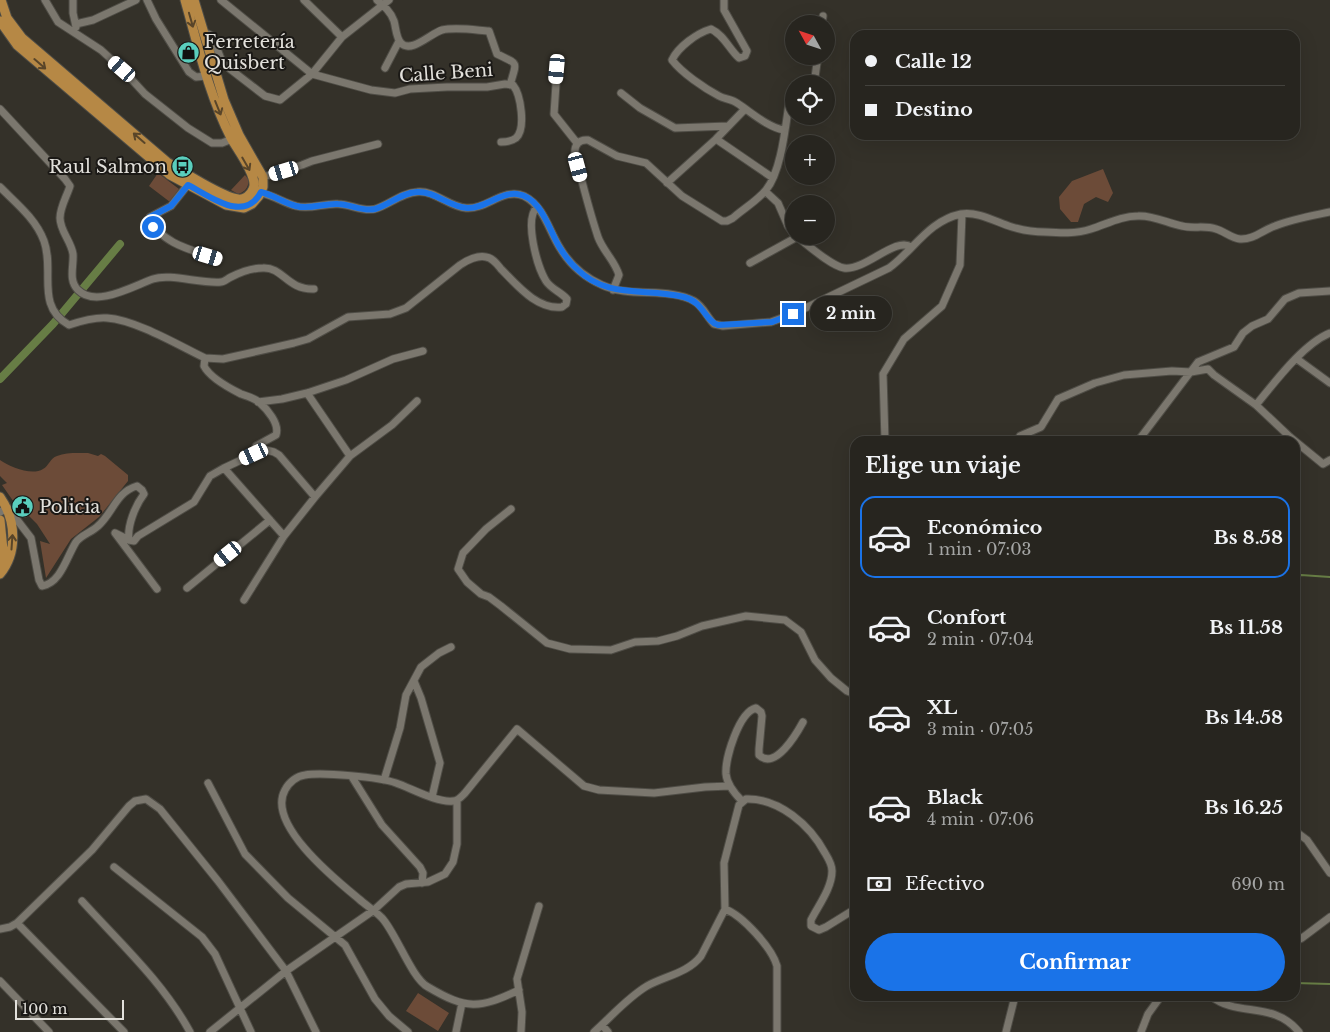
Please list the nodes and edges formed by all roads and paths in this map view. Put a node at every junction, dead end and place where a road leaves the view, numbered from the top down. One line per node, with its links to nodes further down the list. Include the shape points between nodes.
1 (0, 0): 14 (main road)
2 (45, 0): 15 (street, via 58,22)
3 (73, 0): 13 (street)
4 (136, 0): 13 (street, via 94,20)
5 (148, 0): 22 (street, via 189,72 196,77)
6 (185, 0): 17 (main road, one-way to 17)
7 (194, 0): 17 (main road)
8 (221, 0): 21 (street)
9 (304, 0): 16 (street)
10 (724, 0): 26 (street, via 724,10 747,51 745,56 740,58 711,29 702,32 672,60 720,97 736,102)
11 (383, 2): 16 (street); 18 (street, via 394,20)
12 (0, 21): 14 (main road)
13 (76, 24): 15 (street)
14 (8, 28): 37 (main road, via 17,45 153,162 170,175)
15 (77, 35): 30 (street, via 101,50 145,94 194,132 212,143 222,143)
16 (342, 37): 21 (street)
17 (200, 39): 21 (street, via 208,34 212,36 223,62 265,96 280,100); 22 (main road)
18 (398, 41): 19 (street); 23 (street, via 408,46 443,30 489,31 498,54 514,63)
19 (385, 68)
20 (557, 69): 33 (street, via 554,114)
21 (312, 74): 23 (street, Calle Beni, via 395,93 410,89)
22 (211, 75): 30 (main road, via 216,104)
23 (510, 85): 32 (street, Calle Beni, via 515,88 520,101 520,132 512,141)
24 (622, 93): 28 (street, via 640,108 675,128)
25 (0, 109): 51 (street, via 70,186 60,219 73,255 72,277 76,289 83,294 90,297 114,294 161,277 223,282 244,272 264,268 273,270 298,288)
26 (744, 109): 28 (street); 29 (street)
27 (785, 124): 29 (street)
28 (728, 126): 31 (street)
29 (784, 130): 36 (street)
30 (235, 137): 35 (main road); 40 (main road, one-way to 40)
31 (716, 139): 36 (street); 38 (street)
32 (501, 142)
33 (577, 143): 38 (street, via 588,140 624,159 642,161); 52 (street, via 575,154 598,238 619,275)
34 (378, 144): 35 (street)
35 (263, 178): 40 (main road)
36 (773, 178): 41 (street)
37 (190, 181): 40 (main road, via 226,204 239,208 252,204); 49 (street, via 171,206 150,217 153,227 174,244)
38 (667, 183): 41 (street, via 722,221 733,218)
39 (0, 187): 56 (street, via 29,216 44,239 48,296 52,311 63,322 68,325 93,318 123,321)
40 (257, 191): 42 (street, via 310,208 338,204 367,209 423,192 468,209 517,194)
41 (765, 191): 45 (street, via 778,203)
42 (537, 207): 52 (street, via 560,248 578,271); 56 (street, via 532,218 532,231 538,263 546,281 567,299 562,307 554,308 539,302 493,261 482,257 460,264 406,308 390,314 348,318 294,343 223,359)
43 (1330, 212): 44 (street, via 1273,226 1242,239 1216,228 1183,227 1140,215 1068,233 1014,228 983,216)
44 (962, 214): 48 (street, via 933,226); 64 (street, via 960,265 942,306 904,340 883,374)
45 (785, 219)
46 (785, 242): 50 (street)
47 (808, 245): 48 (street, via 836,265 846,268 863,264 899,244)
48 (911, 247): 52 (street, via 889,268 772,322 718,325 700,305 685,297)
49 (219, 259)
50 (750, 263)
51 (314, 289)
52 (613, 290)
53 (1330, 291): 58 (street, via 1299,293 1285,299 1268,319 1243,333 1234,347 1198,362)
54 (1330, 333): 57 (street, via 1319,337)
55 (423, 351): 60 (street, via 393,359)
56 (205, 358): 62 (street, via 204,366 209,374)
57 (1297, 359): 59 (street); 63 (street)
58 (1190, 372): 63 (street, via 1208,369); 65 (street, via 1124,375 1088,386 1058,399 1041,426); 66 (street)
59 (1330, 383)
60 (307, 394): 62 (street); 70 (street)
61 (417, 401): 70 (street, via 392,425)
62 (258, 402): 69 (street, via 278,429 276,435 256,446)
63 (1256, 405): 67 (street)
64 (884, 436)
65 (1020, 436)
66 (1142, 436)
67 (1289, 436)
68 (1300, 445): 71 (street, via 1323,464)
69 (254, 454): 72 (street); 74 (street, via 266,450 279,455)
70 (350, 456): 74 (street)
71 (1330, 460)
72 (224, 468): 78 (street); 80 (street, via 210,476 194,502 134,541)
73 (0, 497): 76 (main road)
74 (315, 497): 79 (street)
75 (512, 509): 88 (street, via 486,528 463,553 458,569 481,594 547,643 570,649 611,650 635,642 658,641 746,616 785,620 801,632 815,660 831,678)
76 (4, 510): 80 (street, via 31,538 42,586 55,580 78,540 97,527 128,488 137,486 144,494 136,505 129,527); 82 (main road, one-way to 76, via 7,566 12,550 12,523)
77 (0, 520): 81 (main road, via 3,550)
78 (270, 520): 79 (street); 83 (street)
79 (284, 536): 85 (street)
80 (129, 540): 84 (street, via 115,532)
81 (0, 570)
82 (0, 574)
83 (187, 588)
84 (157, 589)
85 (244, 600)
86 (451, 647): 87 (street, via 421,667)
87 (414, 680): 91 (street, via 406,695); 94 (street, via 440,763)
88 (850, 692)
89 (803, 722): 93 (street, via 782,751 772,758 765,758 759,755 761,712 756,708 746,712 729,754 726,774)
90 (352, 777): 91 (street); 100 (street, via 382,824 420,867); 104 (street, via 306,774 298,777 284,790 281,804 304,848)
91 (384, 780): 94 (street)
92 (208, 783): 109 (street, via 245,854 288,898)
93 (730, 786): 95 (street, via 654,793 584,786 517,729); 96 (street)
94 (432, 797): 95 (street, via 452,802)
95 (458, 800): 100 (street, via 458,844 451,867 437,879)
96 (742, 801): 103 (street, via 724,863); 105 (street, via 750,799 778,806 806,827 822,847 832,871 811,926 819,930)
97 (1300, 835): 99 (street)
98 (114, 867): 118 (street, via 202,938 214,954)
99 (1330, 872)
100 (422, 883): 104 (street, via 399,887)
101 (82, 901): 123 (street, via 166,994)
102 (539, 906): 113 (street, via 518,973)
103 (725, 909): 119 (street, via 696,963 646,986); 131 (street, via 744,921 774,956 778,966)
104 (374, 910): 109 (street); 117 (street, via 384,920 425,986)
105 (850, 913)
106 (1330, 916): 110 (street)
107 (17, 923): 108 (street); 111 (street, via 92,850 129,806 146,799 160,809); 122 (street)
108 (0, 929)
109 (336, 937): 111 (street); 120 (street, via 346,945 375,999)
110 (1300, 939)
111 (286, 971): 118 (street); 126 (street)
112 (0, 982): 121 (street)
113 (519, 990): 117 (street, via 489,1003 475,1006); 128 (street)
114 (1015, 1001): 132 (street)
115 (1157, 1001): 133 (street)
116 (1219, 1001): 134 (street, via 1281,1017)
117 (462, 1003): 127 (street)
118 (240, 1008): 124 (street); 125 (street)
119 (602, 1025): 129 (street); 130 (street)
120 (405, 1031)
121 (49, 1032)
122 (124, 1032)
123 (190, 1032)
124 (210, 1032)
125 (251, 1032)
126 (316, 1032)
127 (456, 1032)
128 (521, 1032)
129 (594, 1032)
130 (608, 1032)
131 (777, 1032)
132 (1006, 1032)
133 (1141, 1032)
134 (1299, 1032)

